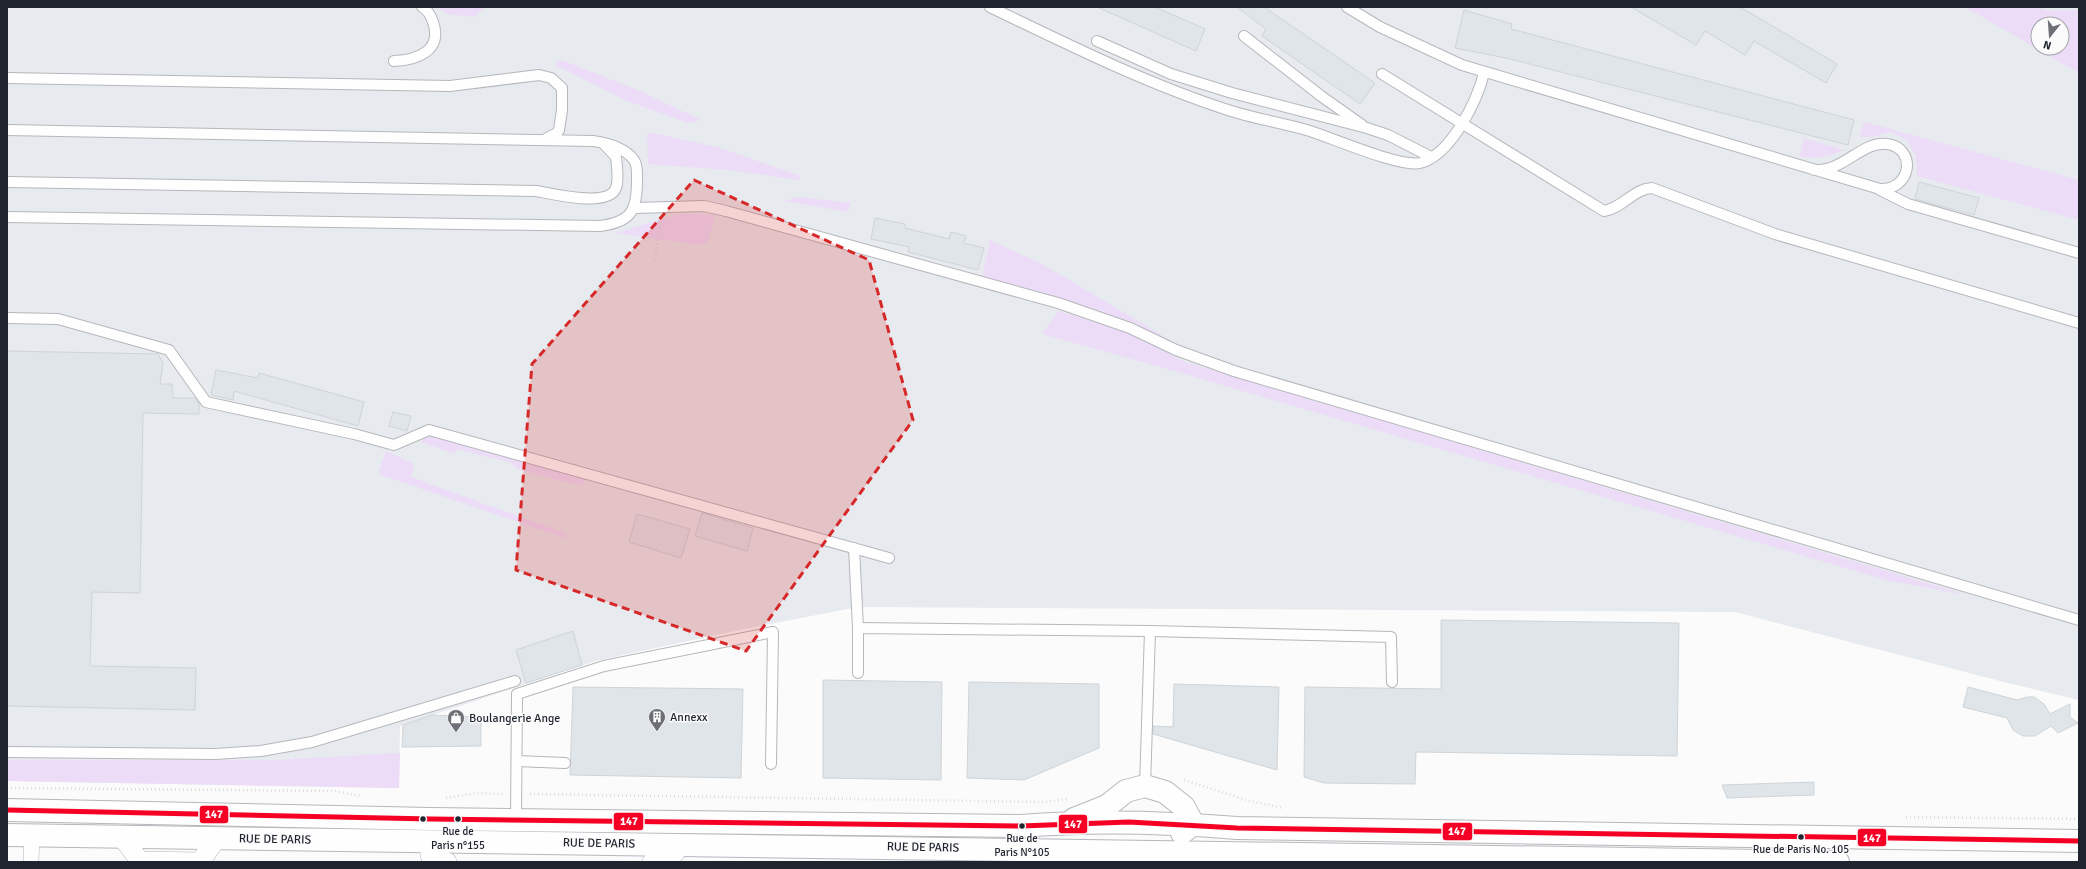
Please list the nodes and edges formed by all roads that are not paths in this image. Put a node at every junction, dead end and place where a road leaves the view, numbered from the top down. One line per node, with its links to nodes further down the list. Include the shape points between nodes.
1 (422, 7): 6 (lane, via 430,16 434,27 432,47 410,60)
2 (990, 7): 15 (lane, via 1146,78 1228,110 1309,131 1392,160 1420,163)
3 (1347, 7): 7 (lane, via 1380,27)
4 (1244, 36): 11 (lane)
5 (1098, 41): 11 (lane, via 1171,74 1232,93)
6 (394, 61)
7 (1484, 73): 10 (lane, via 1477,98); 16 (lane)
8 (1382, 74): 10 (lane)
9 (7, 78): 13 (lane, via 450,86 533,75 546,76 556,81 563,92 559,130 552,137)
10 (1463, 124): 15 (lane, via 1440,151); 23 (lane, via 1604,211 1611,210 1643,188 1652,188 1775,234)
11 (1367, 128): 15 (lane, via 1388,135)
12 (7, 130): 13 (lane)
13 (545, 139): 14 (lane)
14 (598, 142): 17 (lane, via 613,152 617,162 616,188 602,198 580,198 536,191); 19 (lane, via 621,149 636,164 637,195)
15 (1431, 157)
16 (1814, 170): 18 (lane); 18 (lane, via 1831,169 1878,144 1893,145 1904,156 1907,170 1904,177 1900,183 1887,190)
17 (7, 182)
18 (1873, 187): 21 (lane, via 1908,204)
19 (634, 208): 20 (lane, via 630,216 624,220 600,226); 26 (lane, via 711,208 1058,303 1130,328 1176,350 1234,371)
20 (7, 217)
21 (2079, 253)
22 (7, 318): 24 (lane, via 58,319 169,350 206,402 354,434 394,446 429,430)
23 (2079, 322)
24 (854, 548): 25 (lane); 27 (lane)
25 (889, 558)
26 (2079, 620)
27 (858, 628): 28 (lane); 29 (lane)
28 (1150, 631): 31 (lane, via 1391,637); 36 (lane)
29 (858, 673)
30 (515, 681): 32 (lane, via 312,742 261,752)
31 (1392, 682)
32 (7, 752)
33 (517, 761): 34 (lane); 35 (lane, via 517,694 604,666 773,632); 38 (lane)
34 (565, 763)
35 (771, 764)
36 (1145, 786): 39 (main road, via 1126,791 1107,806); 40 (main road, via 1165,792 1184,807)
37 (7, 810): 38 (main road, RUE DE PARIS)
38 (516, 819): 39 (main road, RUE DE PARIS, via 1021,826)
39 (1064, 823): 40 (main road, RUE DE PARIS)
40 (1193, 824): 44 (main road, RUE DE PARIS, via 1237,828); 45 (main road, via 1178,836 1093,835)
41 (7, 835): 42 (main road, RUE DE PARIS)
42 (32, 835): 43 (main road, RUE DE PARIS); 47 (street)
43 (430, 841): 45 (main road, RUE DE PARIS); 48 (street, via 430,855)
44 (2079, 841)
45 (1039, 849): 50 (main road, RUE DE PARIS)
46 (675, 853): 49 (street)
47 (31, 862)
48 (447, 862)
49 (652, 862)
50 (1838, 862)

